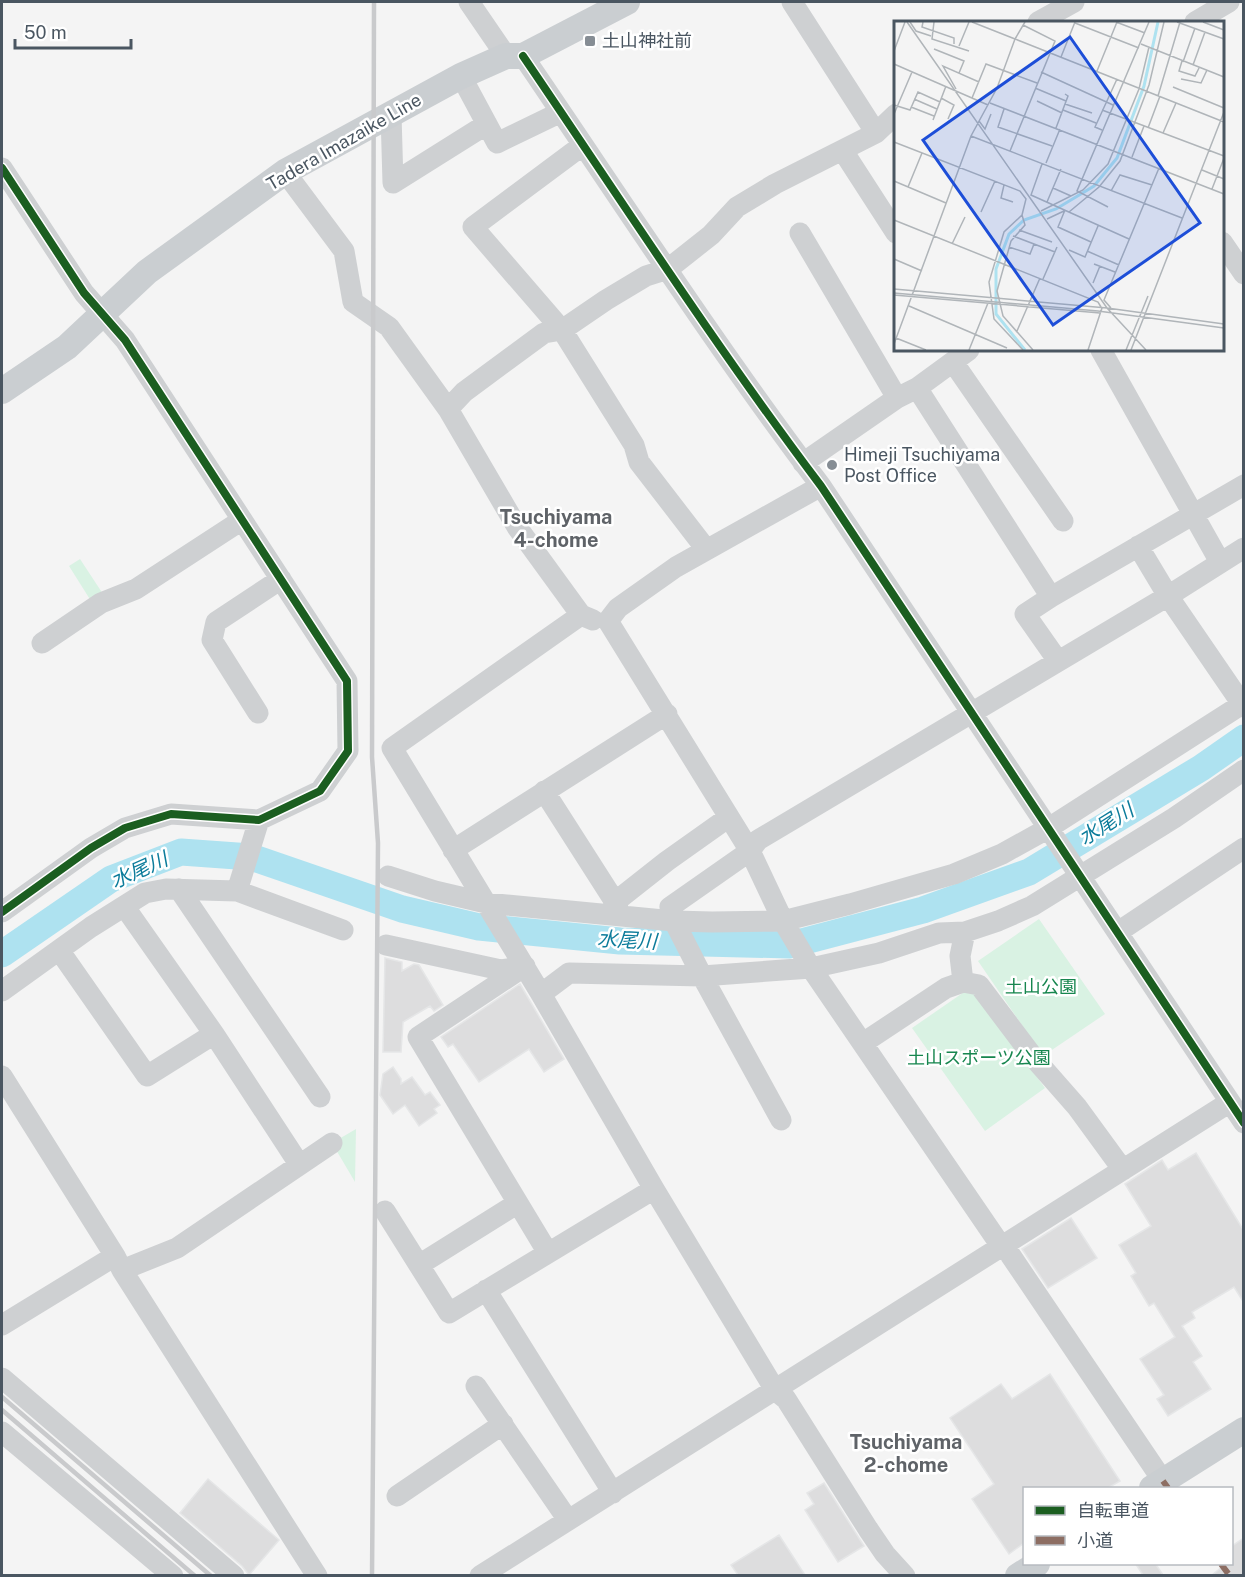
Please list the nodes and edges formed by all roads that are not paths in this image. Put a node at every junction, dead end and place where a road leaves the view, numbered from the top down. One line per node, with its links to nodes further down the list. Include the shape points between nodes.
1 (469, 2): 8 (street)
2 (627, 2): 8 (main road, Tadera Imazaike Line)
3 (792, 2): 14 (street)
4 (1229, 2): 7 (street)
5 (1070, 8): 6 (street)
6 (1040, 21)
7 (1197, 21)
8 (514, 56): 9 (main road, Tadera Imazaike Line); 10 (street)
9 (461, 76): 11 (main road, Tadera Imazaike Line); 13 (street)
10 (561, 112): 13 (street, via 497,143); 15 (street)
11 (391, 114): 13 (street, via 393,183); 18 (main road, Tadera Imazaike Line)
12 (894, 116): 14 (street)
13 (487, 124)
14 (876, 134): 16 (street)
15 (583, 145): 22 (street); 25 (street, via 473,227)
16 (843, 151): 19 (street); 22 (street, via 736,207 711,235)
17 (2, 168): 24 (street, via 84,293)
18 (285, 172): 24 (main road, Tadera Imazaike Line, via 170,254); 31 (street, via 344,251 353,302 389,327)
19 (894, 230)
20 (800, 233): 30 (street)
21 (1224, 245): 23 (street)
22 (668, 269): 25 (street, via 646,276); 32 (street)
23 (1244, 274)
24 (102, 313): 29 (main road, Tadera Imazaike Line, via 67,347); 36 (street, via 124,340)
25 (562, 330): 31 (street, via 544,333 464,392); 40 (street, via 634,445 639,462)
26 (1102, 351): 35 (street)
27 (961, 356): 28 (street); 37 (street)
28 (917, 388): 30 (street); 44 (street)
29 (2, 391)
30 (897, 398): 32 (street)
31 (448, 410): 45 (street, via 517,526)
32 (803, 463): 34 (street)
33 (1244, 485): 35 (street)
34 (821, 486): 40 (street); 50 (street)
35 (1193, 513): 38 (street); 41 (street)
36 (242, 520): 42 (street); 47 (street, via 136,589 101,603)
37 (1063, 521)
38 (1138, 546): 43 (street); 44 (street)
39 (1244, 548): 41 (street)
40 (706, 549): 46 (street, via 618,608)
41 (1220, 562): 43 (street)
42 (281, 579): 51 (street, via 216,622 212,640); 56 (street, via 347,681 348,751 320,791)
43 (1168, 596): 48 (street); 49 (street)
44 (1051, 597): 48 (street, via 1025,614)
45 (581, 615): 46 (street); 59 (street, via 392,748)
46 (609, 621): 52 (street)
47 (42, 643)
48 (1058, 661): 50 (street)
49 (1243, 705): 57 (street)
50 (971, 712): 57 (street); 60 (street, via 758,840)
51 (258, 713)
52 (667, 714): 54 (street); 55 (street)
53 (1244, 770): 62 (street)
54 (544, 791): 59 (street); 67 (street)
55 (729, 817): 60 (street); 67 (street, via 667,861)
56 (260, 820): 64 (street); 68 (street, via 171,814 125,828)
57 (1047, 829): 62 (street); 70 (street, via 954,874)
58 (1244, 848): 73 (street)
59 (453, 850): 65 (street)
60 (750, 851): 69 (street, via 670,907); 70 (street)
61 (388, 876): 65 (street)
62 (1078, 876): 72 (street, via 1032,906); 73 (street)
63 (179, 889): 64 (street); 66 (street, via 145,893); 85 (street)
64 (237, 891): 71 (street)
65 (486, 903): 67 (street); 76 (street)
66 (124, 906): 75 (street); 82 (street)
67 (618, 909): 69 (street)
68 (2, 912)
69 (674, 921): 70 (street); 78 (street)
70 (783, 921): 77 (street)
71 (343, 930)
72 (965, 932): 77 (street, via 939,933 879,953); 79 (street, via 960,956)
73 (1118, 932): 86 (street)
74 (386, 945): 76 (street, via 501,970)
75 (59, 950): 80 (street); 82 (street, via 147,1076)
76 (525, 966): 81 (street); 93 (street, via 418,1037)
77 (811, 968): 78 (street); 83 (street)
78 (702, 976): 81 (street, via 569,973); 87 (street)
79 (963, 982): 83 (street, via 946,988); 91 (street, via 979,985)
80 (2, 991)
81 (542, 994): 92 (street)
82 (214, 1034): 90 (street)
83 (863, 1043): 95 (street)
84 (2, 1076): 97 (street)
85 (320, 1097)
86 (1230, 1102): 88 (street); 91 (street)
87 (781, 1120)
88 (1244, 1123)
89 (332, 1143): 90 (street)
90 (299, 1164): 97 (street, via 177,1248)
91 (1123, 1170): 95 (street)
92 (654, 1189): 96 (street); 103 (street)
93 (518, 1203): 96 (street); 98 (street)
94 (385, 1211): 98 (street)
95 (1001, 1246): 103 (street); 107 (street)
96 (548, 1253): 99 (street)
97 (119, 1263): 100 (street); 114 (street)
98 (419, 1265): 99 (street, via 449,1313)
99 (486, 1290): 108 (street)
100 (2, 1325)
101 (2, 1378): 113 (street)
102 (476, 1386): 104 (street)
103 (776, 1390): 108 (street); 116 (street, via 786,1399 885,1554)
104 (503, 1424): 109 (street); 110 (street)
105 (1244, 1430): 107 (main road)
106 (2, 1432): 112 (street)
107 (1158, 1485)
108 (613, 1493): 110 (street)
109 (397, 1496)
110 (568, 1520): 115 (street)
111 (1034, 1565): 117 (main road)
112 (172, 1575)
113 (234, 1575)
114 (317, 1575)
115 (480, 1575)
116 (905, 1575)
117 (1018, 1575)

